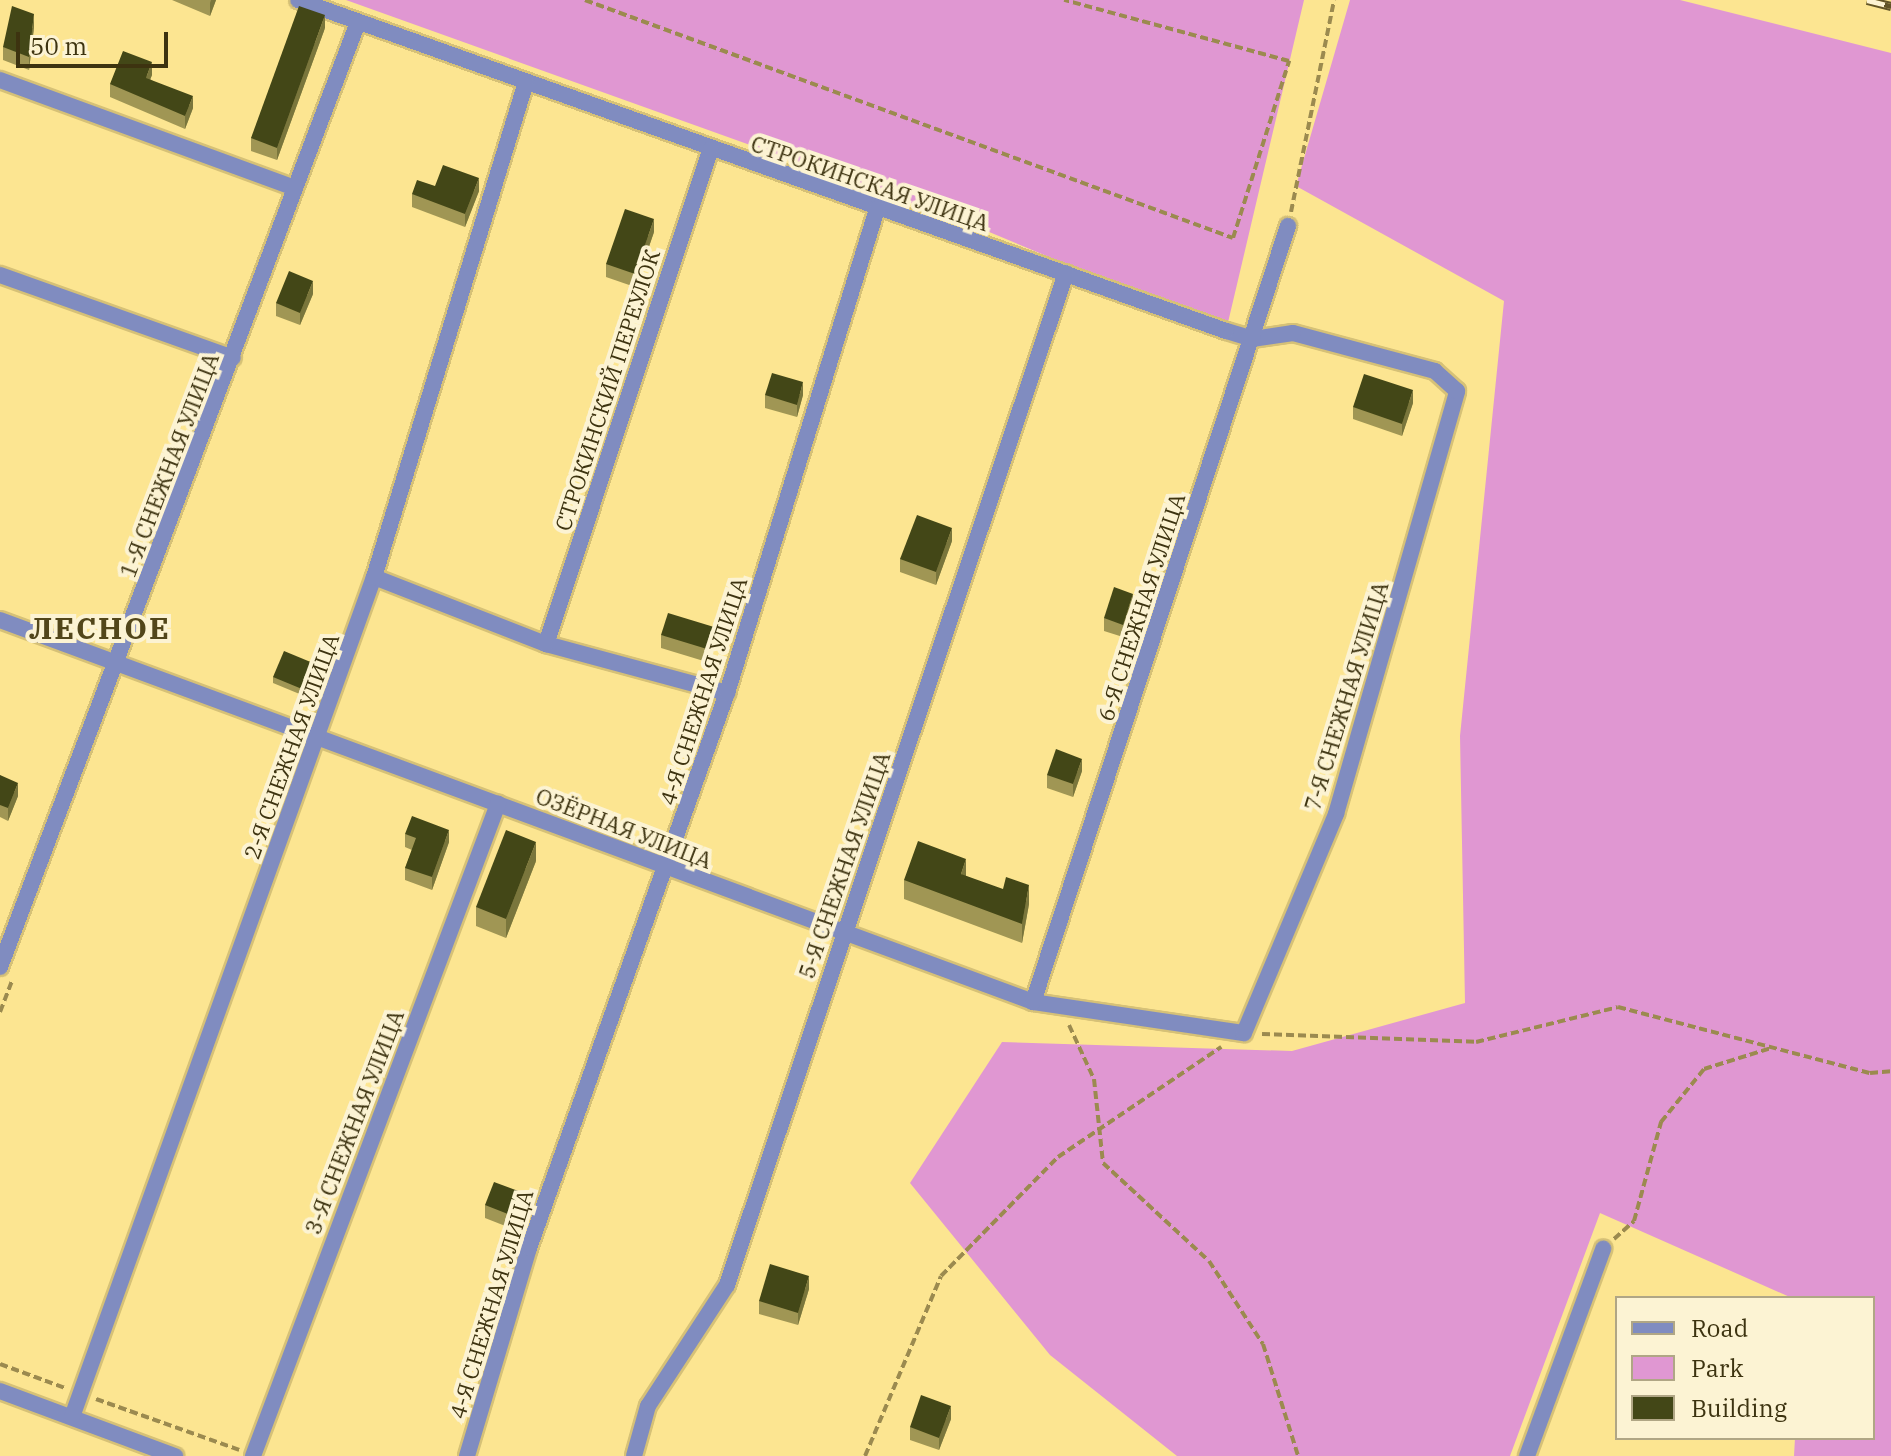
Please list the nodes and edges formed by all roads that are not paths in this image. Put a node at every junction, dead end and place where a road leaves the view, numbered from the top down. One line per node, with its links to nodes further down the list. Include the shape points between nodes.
1 (298, 0): 2 (street, СТРОКИНСКАЯ УЛИЦА)
2 (358, 22): 4 (street, СТРОКИНСКАЯ УЛИЦА); 6 (street, 1-Я СНЕЖНАЯ УЛИЦА)
3 (0, 80): 6 (street)
4 (526, 82): 5 (street, СТРОКИНСКАЯ УЛИЦА); 14 (street, 2-Я СНЕЖНАЯ УЛИЦА)
5 (710, 151): 7 (street, СТРОКИНСКАЯ УЛИЦА); 16 (street, СТРОКИНСКИЙ ПЕРЕУЛОК)
6 (295, 188): 12 (street, 1-Я СНЕЖНАЯ УЛИЦА)
7 (877, 209): 9 (street, СТРОКИНСКАЯ УЛИЦА); 18 (street, 4-Я СНЕЖНАЯ УЛИЦА)
8 (1288, 226): 11 (street, 6-Я СНЕЖНАЯ УЛИЦА)
9 (1066, 273): 11 (street, СТРОКИНСКАЯ УЛИЦА); 22 (street, 5-Я СНЕЖНАЯ УЛИЦА)
10 (0, 275): 12 (street)
11 (1253, 339): 13 (street, СТРОКИНСКАЯ УЛИЦА, via 1293,333); 24 (street, 6-Я СНЕЖНАЯ УЛИЦА)
12 (233, 358): 17 (street, 1-Я СНЕЖНАЯ УЛИЦА)
13 (1435, 371): 25 (street, 7-Я СНЕЖНАЯ УЛИЦА, via 1457,391 1436,469 1336,814)
14 (374, 577): 16 (street); 19 (street, 2-Я СНЕЖНАЯ УЛИЦА)
15 (0, 620): 17 (street, ОЗЁРНАЯ УЛИЦА)
16 (546, 644): 18 (street)
17 (117, 667): 19 (street, ОЗЁРНАЯ УЛИЦА); 23 (street, 1-Я СНЕЖНАЯ УЛИЦА)
18 (727, 693): 21 (street, 4-Я СНЕЖНАЯ УЛИЦА)
19 (318, 740): 20 (street, ОЗЁРНАЯ УЛИЦА); 28 (street, 2-Я СНЕЖНАЯ УЛИЦА)
20 (498, 804): 21 (street, ОЗЁРНАЯ УЛИЦА); 29 (street, 3-Я СНЕЖНАЯ УЛИЦА)
21 (668, 868): 22 (street, ОЗЁРНАЯ УЛИЦА); 31 (street, 4-Я СНЕЖНАЯ УЛИЦА, via 529,1248)
22 (844, 932): 24 (street, ОЗЁРНАЯ УЛИЦА); 32 (street, 5-Я СНЕЖНАЯ УЛИЦА, via 727,1285 648,1406)
23 (0, 967)
24 (1033, 1002): 25 (street, ОЗЁРНАЯ УЛИЦА)
25 (1244, 1033)
26 (1603, 1249): 33 (street)
27 (0, 1391): 28 (street)
28 (72, 1417): 30 (street)
29 (253, 1455)
30 (175, 1456)
31 (467, 1456)
32 (634, 1456)
33 (1527, 1456)

